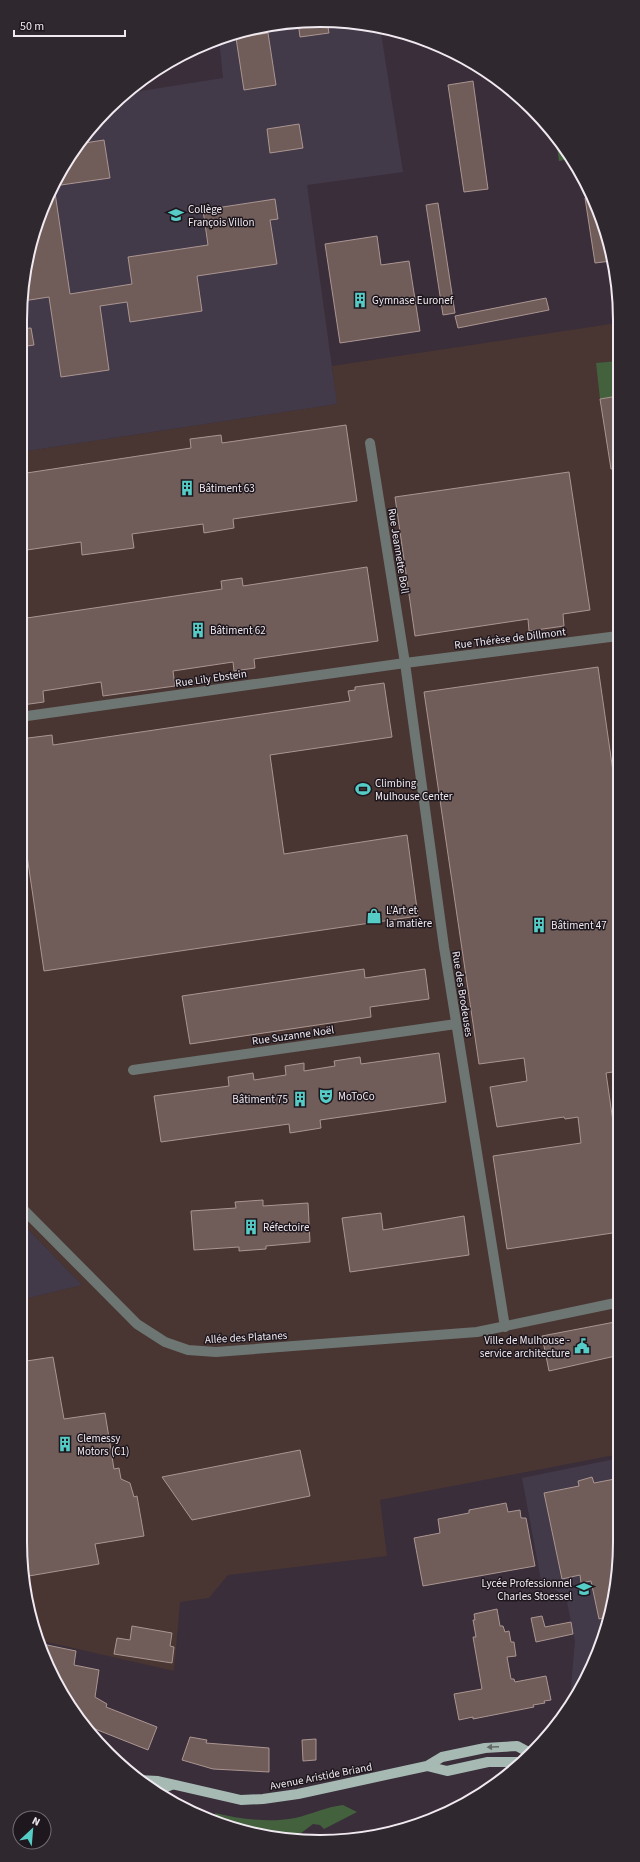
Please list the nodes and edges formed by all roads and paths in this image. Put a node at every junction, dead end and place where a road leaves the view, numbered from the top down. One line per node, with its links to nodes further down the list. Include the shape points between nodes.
1 (370, 443): 3 (street, Rue Jeannette Boll)
2 (613, 637): 3 (street, Rue Thérèse de Dillmont)
3 (405, 663): 4 (street, Rue Lily Ebstein); 5 (street, Rue des Brodeuses)
4 (27, 716)
5 (456, 1024): 6 (street, Rue Suzanne Noël); 9 (street, Rue des Brodeuses)
6 (133, 1070)
7 (27, 1213): 9 (street, Allée des Platanes, via 137,1324 165,1342 188,1350 216,1352 472,1333)
8 (613, 1304): 9 (street, Allée des Platanes)
9 (505, 1327)
10 (523, 1753): 12 (main road, Avenue Aristide Briand, one-way to 12, via 517,1746 485,1748 442,1757)
11 (516, 1759): 12 (main road, Avenue Aristide Briand, via 447,1770)
12 (427, 1766): 14 (main road, Avenue Aristide Briand, via 298,1794 263,1799 241,1800)
13 (150, 1780): 14 (main road, Avenue Aristide Briand)
14 (171, 1785): 15 (main road)
15 (161, 1789)

